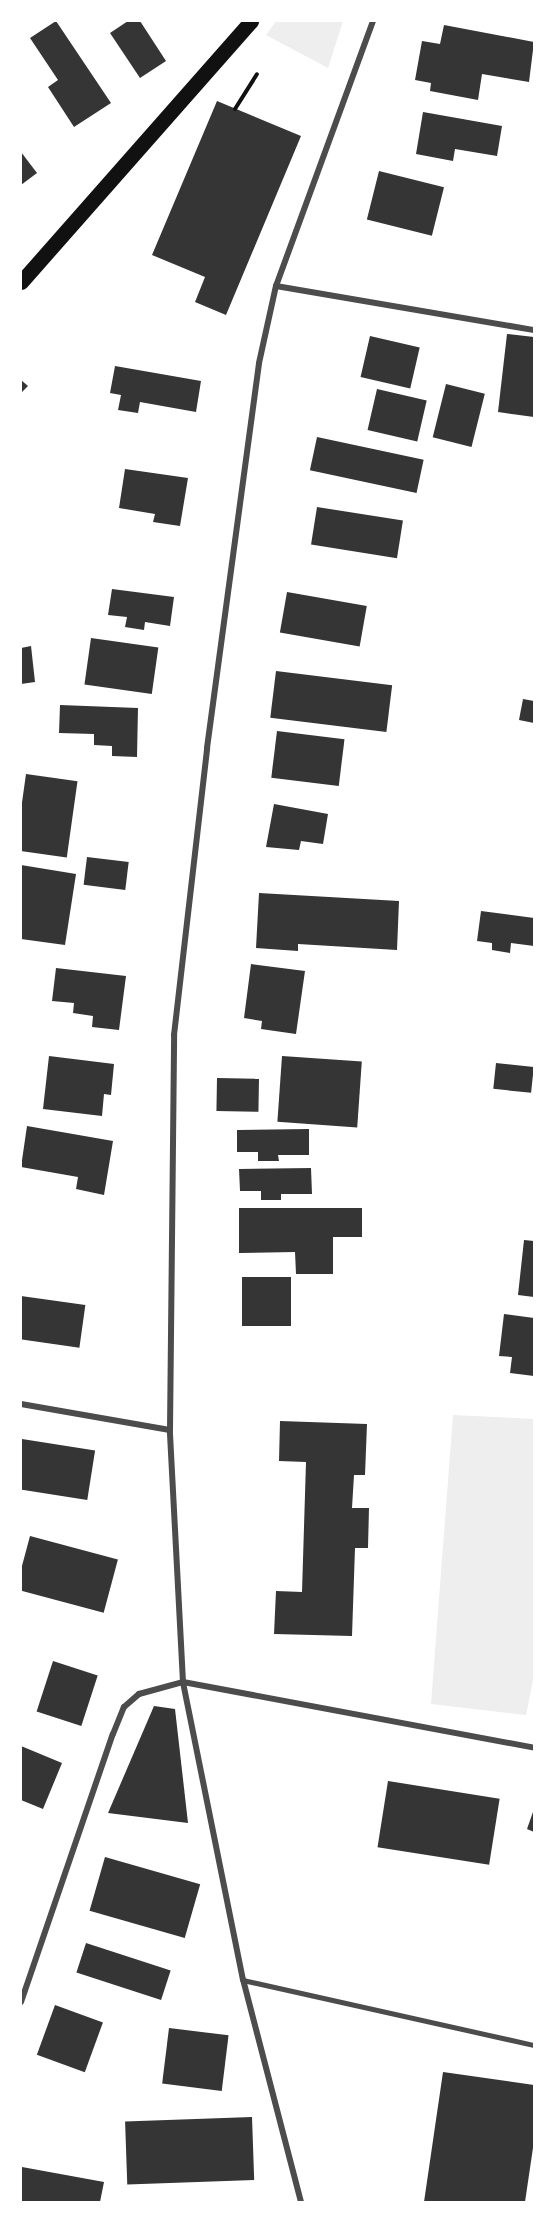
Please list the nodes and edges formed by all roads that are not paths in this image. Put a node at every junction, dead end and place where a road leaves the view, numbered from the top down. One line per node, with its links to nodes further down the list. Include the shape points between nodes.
1 (251, 21): 3 (main road)
2 (374, 21): 4 (street)
3 (21, 282)
4 (276, 286): 5 (street); 7 (street, via 259,363 207,748 174,1035)
5 (534, 330)
6 (21, 1404): 7 (street)
7 (170, 1430): 8 (street)
8 (183, 1682): 9 (street); 10 (street); 11 (street, via 139,1694 124,1707)
9 (534, 1748)
10 (243, 1980): 12 (lane); 13 (street)
11 (21, 2002)
12 (534, 2045)
13 (301, 2202)

